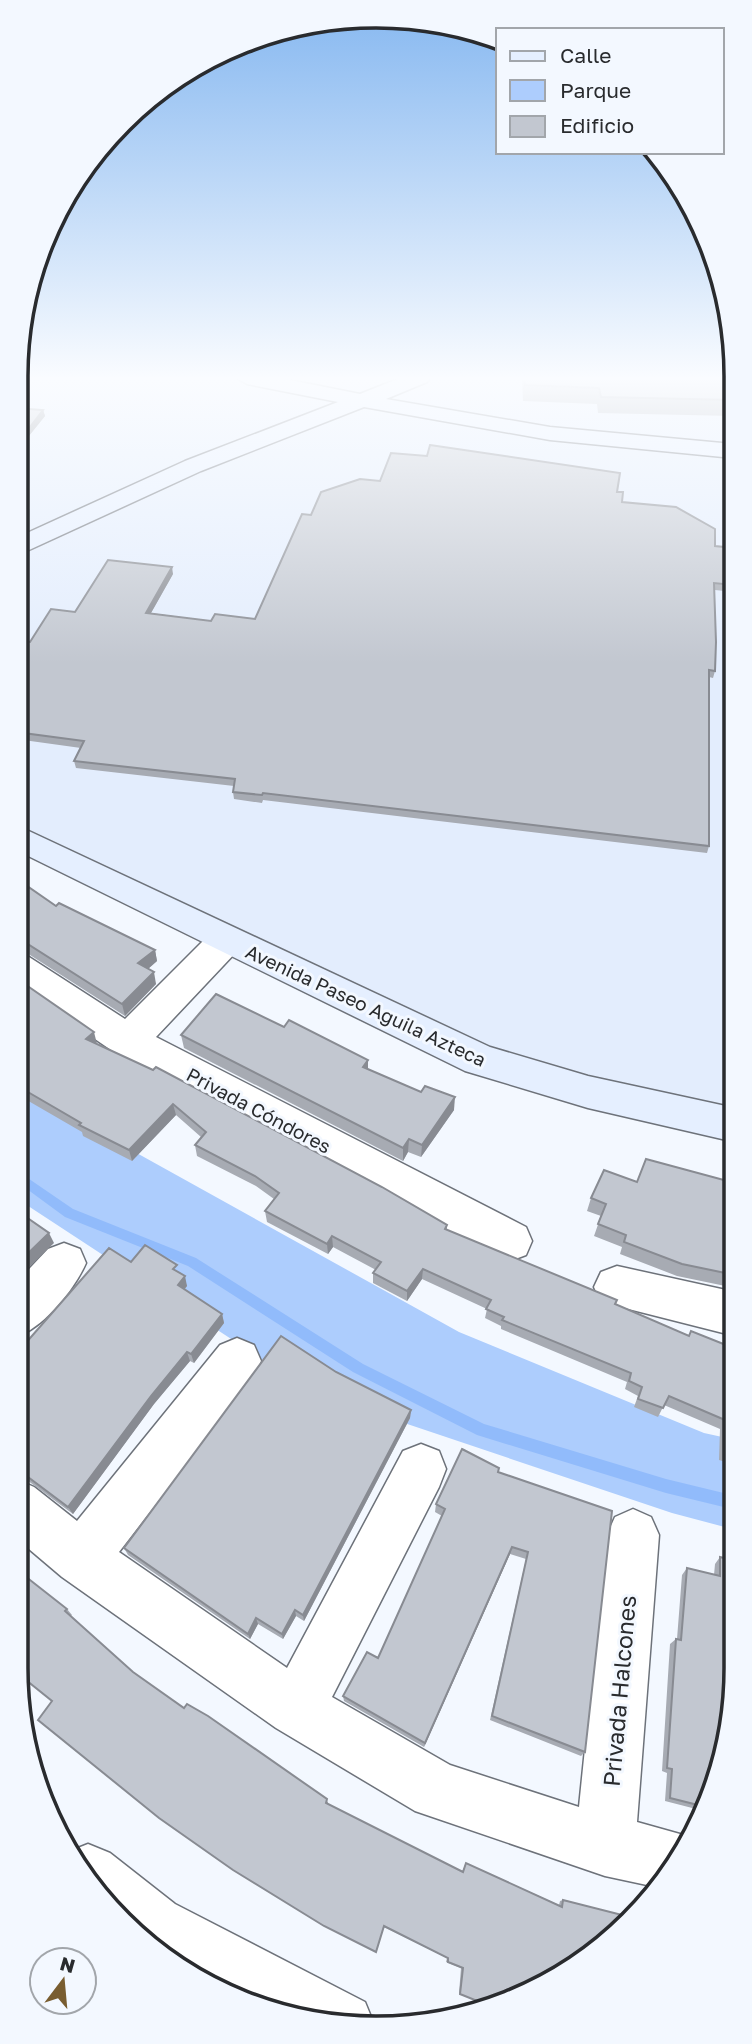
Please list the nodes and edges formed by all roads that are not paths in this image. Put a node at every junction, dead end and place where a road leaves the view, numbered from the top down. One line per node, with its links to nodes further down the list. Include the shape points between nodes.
1 (176, 473): 2 (street)
2 (28, 542)
3 (28, 842): 4 (street, Avenida Paseo Aguila Azteca)
4 (226, 940): 6 (street); 7 (street, Avenida Paseo Aguila Azteca, via 479,1060 588,1092)
5 (28, 975): 6 (street, Privada Cóndores)
6 (128, 1041): 8 (street, Privada Cóndores)
7 (724, 1123)
8 (510, 1241)
9 (64, 1263): 11 (street)
10 (617, 1287): 12 (street)
11 (28, 1302)
12 (724, 1311)
13 (237, 1361): 17 (street)
14 (421, 1469): 18 (street)
15 (28, 1515): 17 (street)
16 (633, 1535): 19 (street, Privada Halcones)
17 (81, 1559): 18 (street)
18 (296, 1708): 19 (street, via 436,1790)
19 (605, 1846): 20 (street)
20 (666, 1859)
21 (153, 1935): 22 (street)
22 (309, 2009)

